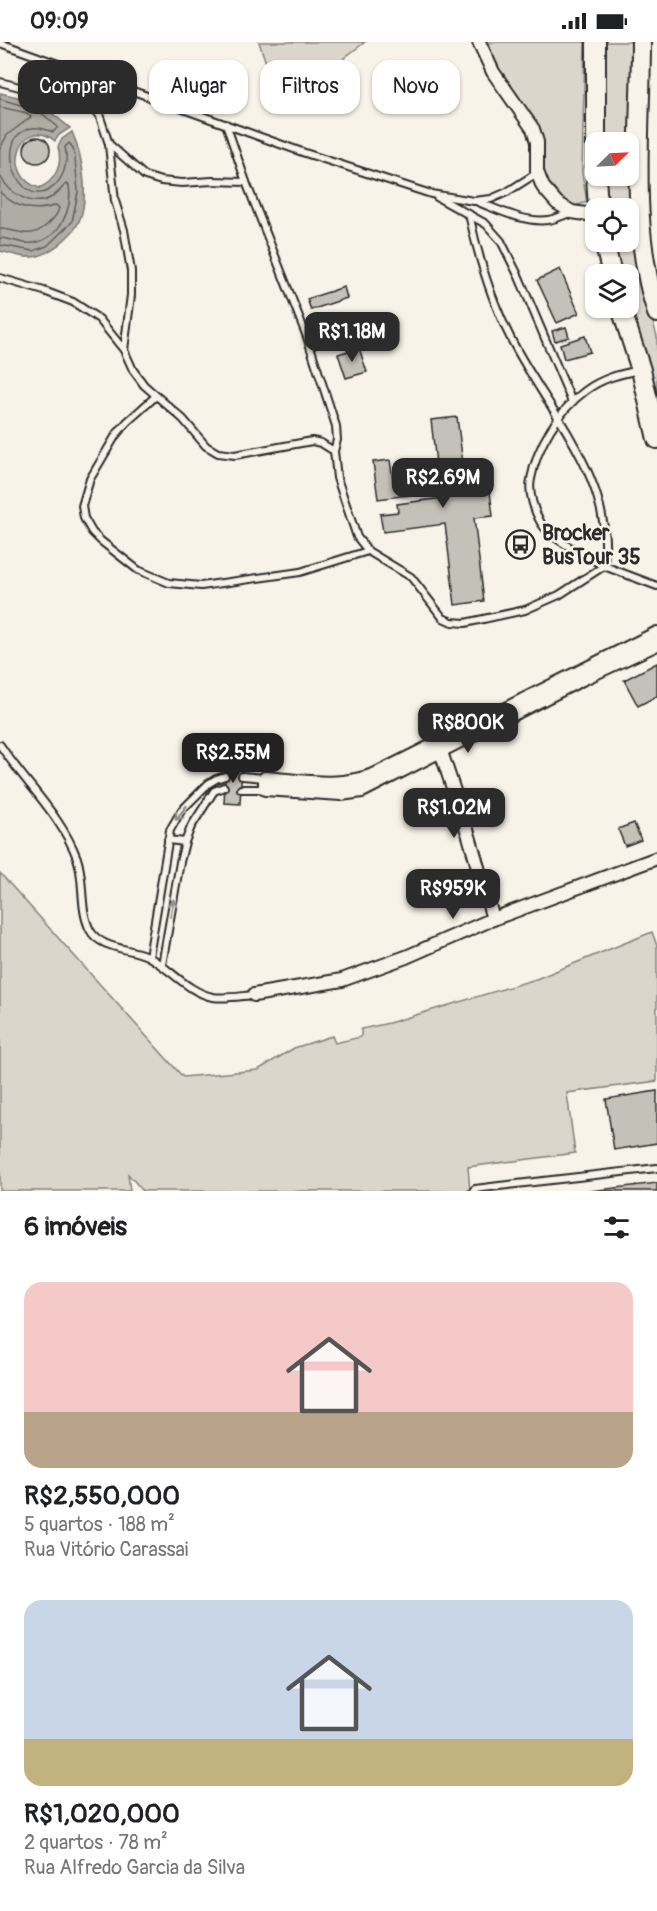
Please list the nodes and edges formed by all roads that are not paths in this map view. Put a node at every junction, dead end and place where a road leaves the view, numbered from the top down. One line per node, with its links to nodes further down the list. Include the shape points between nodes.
1 (479, 42): 9 (street, via 493,72 533,129)
2 (596, 42): 7 (main road)
3 (641, 42): 17 (main road, via 639,222 644,265)
4 (0, 44): 6 (lane)
5 (0, 82): 8 (lane, via 82,103 99,114)
6 (226, 124): 10 (lane); 11 (lane)
7 (596, 132)
8 (109, 144): 10 (lane, via 145,176 161,181); 19 (lane, via 115,201 131,271)
9 (537, 172): 12 (lane, via 507,192); 13 (street, via 543,187)
10 (246, 182): 25 (lane, via 308,337 336,426)
11 (431, 194): 12 (lane); 14 (lane)
12 (474, 201): 13 (lane, via 530,219 548,220)
13 (572, 212): 15 (street)
14 (469, 214): 22 (lane, via 486,224 501,241); 23 (lane, via 495,304 529,374)
15 (585, 214)
16 (0, 278): 19 (lane, via 73,302 99,319)
17 (657, 313)
18 (624, 318): 20 (main road)
19 (124, 350): 21 (lane, via 133,370)
20 (641, 370): 22 (lane, via 598,382); 24 (main road)
21 (156, 396): 25 (lane, via 183,419 206,447 218,453 235,456 312,441); 26 (lane, via 116,435 90,478 82,506 92,532 138,570 169,583 201,586 300,572)
22 (572, 402): 23 (lane)
23 (558, 419): 27 (lane, via 579,451 598,498 607,547); 27 (lane, via 538,453 530,481 533,504 541,524 555,537)
24 (657, 439)
25 (334, 451): 26 (lane, via 337,478 349,517)
26 (368, 551): 27 (lane, via 411,578 443,618 465,623 543,604)
27 (604, 566): 28 (lane)
28 (657, 586)
29 (657, 633): 32 (street)
30 (657, 644): 32 (street)
31 (0, 746): 42 (lane, via 69,840 77,859 90,931 102,942)
32 (439, 747): 35 (street, via 348,783); 41 (street)
33 (225, 776): 38 (lane, one-way to 38, via 208,784 181,811)
34 (242, 776): 35 (lane)
35 (265, 784): 37 (lane)
36 (224, 788): 39 (lane, via 214,791)
37 (241, 789)
38 (168, 840): 39 (lane); 42 (lane)
39 (185, 842): 43 (lane, one-way to 39)
40 (657, 858): 41 (street)
41 (494, 920): 44 (street, via 342,980)
42 (149, 957): 43 (lane)
43 (162, 965): 44 (lane, via 196,991 213,997)
44 (254, 995)
45 (657, 1168): 46 (lane)
46 (473, 1191)

